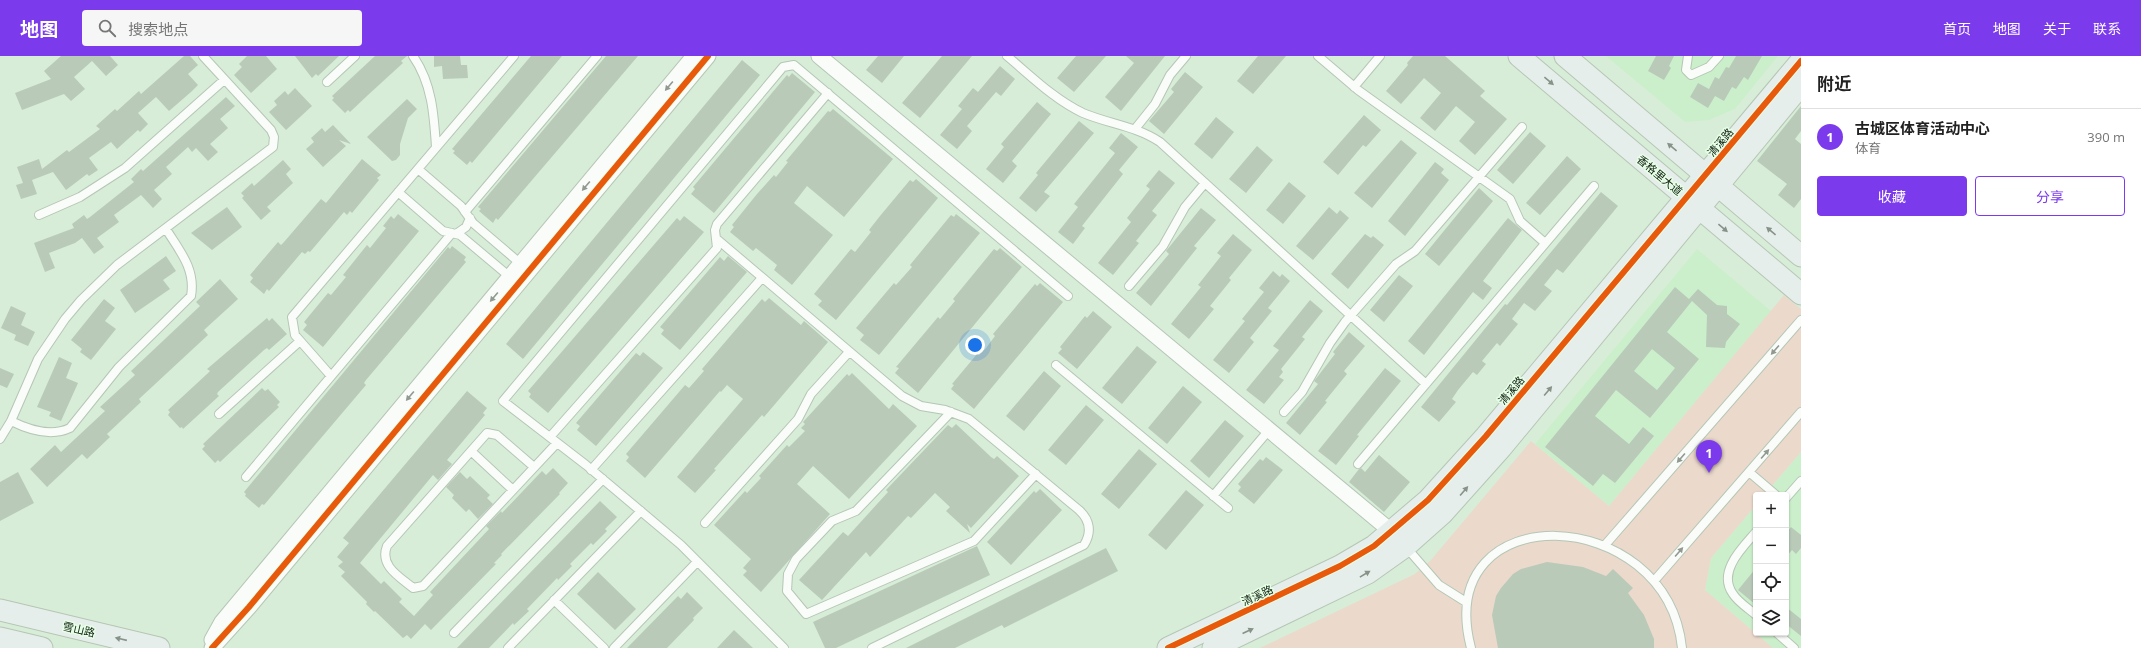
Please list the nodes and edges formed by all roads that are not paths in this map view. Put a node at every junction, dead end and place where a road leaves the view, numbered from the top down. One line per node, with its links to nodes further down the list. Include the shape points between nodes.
1 (203, 56): 18 (lane)
2 (355, 56): 19 (lane)
3 (412, 56): 25 (lane, via 430,93)
4 (514, 56): 25 (lane)
5 (597, 56): 34 (lane)
6 (694, 56): 40 (street, one-way to 40)
7 (708, 56): 93 (street, via 249,607)
8 (819, 56): 58 (street)
9 (1007, 56): 24 (lane, via 1072,107 1094,117)
10 (1186, 56): 24 (lane, via 1170,75 1155,104)
11 (1318, 56): 21 (lane)
12 (1380, 56): 21 (lane)
13 (1519, 56): 32 (street, 香格里大道, one-way to 32)
14 (1565, 56): 28 (street, one-way to 14)
15 (1688, 56): 16 (lane, via 1686,70 1692,75 1709,67)
16 (1719, 56)
17 (1801, 61): 28 (street, 清溪路)
18 (224, 80): 33 (lane, via 125,168 80,197); 35 (lane, via 271,130 274,137 272,147)
19 (326, 82)
20 (1801, 85): 28 (street, 清溪路)
21 (1354, 87): 27 (lane)
22 (828, 93): 37 (lane, via 717,224 715,230); 45 (lane); 59 (lane, via 794,65 783,67 503,401)
23 (1522, 127): 27 (lane)
24 (1135, 129): 29 (lane, via 1160,142)
25 (436, 147): 26 (lane)
26 (418, 169): 31 (lane); 34 (lane)
27 (1478, 177): 38 (lane, via 1510,199 1520,221); 46 (lane, via 1415,250 1396,264)
28 (1711, 180): 32 (street, 清溪路); 39 (street, one-way to 28)
29 (1205, 183): 43 (lane, via 1185,207 1163,246); 46 (lane)
30 (1594, 186): 38 (lane)
31 (398, 192): 36 (lane, via 444,231); 48 (lane, via 292,317 295,335)
32 (1693, 202): 44 (street, 香格里大道, one-way to 44); 79 (street, 清溪路)
33 (39, 215)
34 (468, 215): 36 (lane, via 466,227); 40 (lane, via 473,223)
35 (166, 229): 57 (lane, via 117,265 65,319 38,359); 57 (lane, via 189,266 193,280 191,296 119,367 70,428 60,432 38,431)
36 (454, 233): 41 (lane, via 460,235); 51 (lane)
37 (718, 240): 42 (lane); 59 (lane, via 717,248)
38 (1545, 243): 52 (lane)
39 (1801, 256)
40 (521, 264): 41 (street)
41 (510, 277): 92 (street, one-way to 92, via 222,622)
42 (762, 278): 49 (lane); 65 (lane)
43 (1130, 286)
44 (1801, 294)
45 (1068, 296)
46 (1351, 315): 52 (lane); 54 (lane, via 1330,343 1302,392)
47 (1801, 320): 80 (lane, one-way to 80)
48 (300, 341): 51 (lane); 56 (lane)
49 (849, 352): 53 (lane, via 902,396 914,403); 77 (lane, via 811,394 798,419)
50 (1056, 365): 74 (lane)
51 (331, 376): 68 (lane)
52 (1426, 384): 63 (lane)
53 (951, 412): 67 (lane, via 969,419); 67 (lane, via 856,511 832,521 796,559 788,574 787,591 806,614 974,541)
54 (1284, 412)
55 (1801, 412): 66 (lane, one-way to 55)
56 (218, 414)
57 (11, 421): 60 (lane)
58 (1269, 430): 74 (lane); 79 (street)
59 (550, 437): 61 (lane)
60 (0, 439)
61 (557, 442): 64 (lane); 65 (lane)
62 (471, 451): 64 (lane, via 487,433 490,433 497,435); 71 (lane); 71 (lane, via 387,546 384,557 387,565 413,588 423,586)
63 (1358, 464)
64 (534, 467): 71 (lane)
65 (591, 470): 69 (lane)
66 (1750, 472): 72 (lane); 82 (lane, one-way to 66)
67 (1036, 474): 98 (lane, via 1084,514 1089,527 1084,545)
68 (246, 477)
69 (603, 479): 76 (lane); 87 (lane)
70 (1801, 481): 73 (lane)
71 (513, 490)
72 (1773, 492)
73 (1789, 495)
74 (1213, 496): 75 (lane)
75 (1228, 508)
76 (641, 511): 81 (lane); 83 (lane)
77 (704, 523)
78 (1753, 535): 86 (lane, via 1737,554 1728,578 1733,595)
79 (1399, 539): 84 (lane, via 1439,585); 99 (street, 清溪路); 100 (street, 清溪路, one-way to 79, via 1350,583)
80 (1604, 546): 82 (lane, via 1637,565); 84 (lane, via 1573,537 1546,535 1520,540 1502,549 1487,562 1471,586)
81 (697, 562): 96 (lane); 97 (lane)
82 (1654, 582): 102 (lane, via 1675,617)
83 (554, 600): 94 (lane); 95 (lane)
84 (1466, 602): 101 (lane, via 1466,628)
85 (0, 610): 91 (street, 雪山路, one-way to 85)
86 (1753, 612)
87 (454, 633)
88 (1780, 636): 103 (lane)
89 (0, 638): 90 (street)
90 (42, 648)
91 (159, 648)
92 (208, 648)
93 (212, 648)
94 (508, 648)
95 (604, 648)
96 (614, 648)
97 (784, 648)
98 (872, 648)
99 (1168, 648)
100 (1213, 648)
101 (1470, 648)
102 (1682, 648)
103 (1794, 648)

